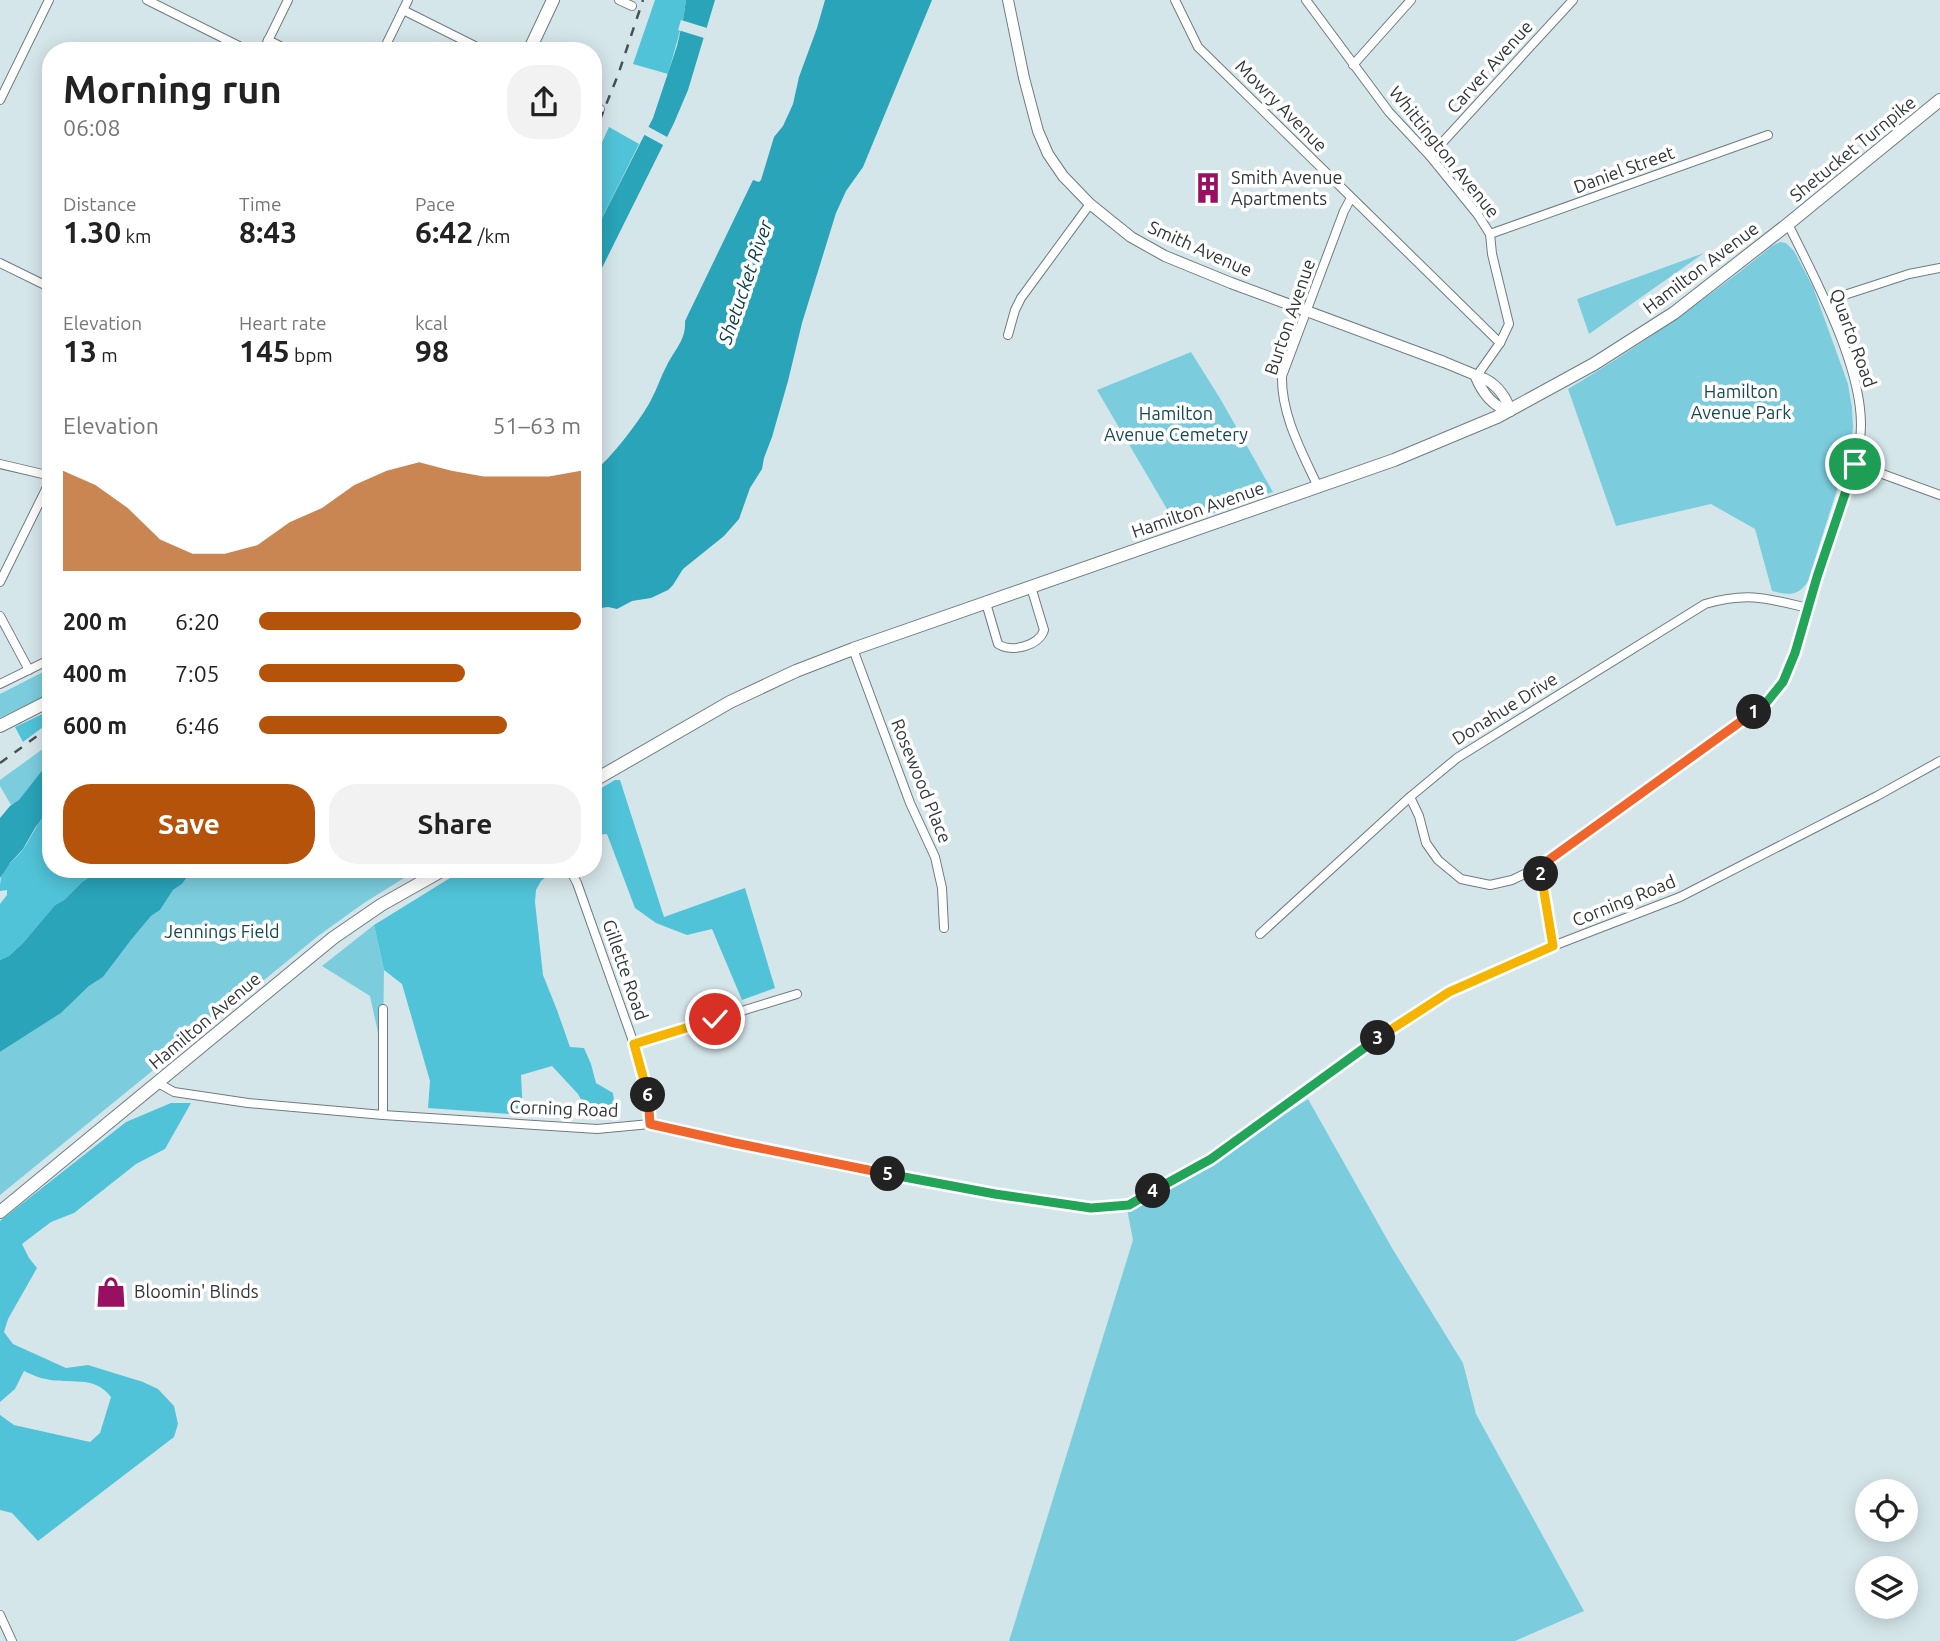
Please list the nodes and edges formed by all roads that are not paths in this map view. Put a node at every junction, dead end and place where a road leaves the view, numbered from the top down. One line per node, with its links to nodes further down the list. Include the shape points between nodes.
1 (49, 0): 21 (street)
2 (147, 0): 15 (street)
3 (288, 0): 14 (street)
4 (408, 0): 13 (street)
5 (554, 0): 19 (main road)
6 (619, 0): 12 (street)
7 (1008, 0): 26 (street, Smith Avenue, via 1042,141 1063,176)
8 (1175, 0): 25 (street, Mowry Avenue, via 1198,47)
9 (1306, 0): 20 (street, Whittington Avenue)
10 (1412, 0): 20 (street)
11 (1573, 0): 24 (street, Carver Avenue)
12 (632, 6)
13 (403, 10): 17 (street); 18 (street)
14 (268, 40): 16 (street)
15 (231, 42)
16 (272, 42)
17 (387, 42)
18 (467, 42)
19 (533, 42)
20 (1353, 65): 24 (street, Whittington Avenue)
21 (0, 100)
22 (1940, 100): 27 (main road, Shetucket Turnpike)
23 (1768, 135): 28 (street, Daniel Street)
24 (1430, 156): 28 (street, Whittington Avenue)
25 (1351, 198): 33 (street, Burton Avenue); 35 (street, Mowry Avenue)
26 (1090, 204): 33 (street, Smith Avenue, via 1131,237 1165,256); 34 (street, via 1021,298)
27 (1788, 224): 32 (street, Quarto Road); 37 (main road, Hamilton Avenue, via 1662,320)
28 (1490, 234): 35 (street, Whittington Avenue, via 1509,324)
29 (0, 263): 31 (street)
30 (1940, 268): 32 (street)
31 (42, 284)
32 (1826, 301): 39 (street, Quarto Road, via 1861,411)
33 (1307, 312): 36 (street, Smith Avenue); 41 (street, Burton Avenue, via 1282,376 1282,395)
34 (1008, 335)
35 (1500, 343): 36 (street, Whittington Avenue)
36 (1476, 377): 37 (street, Smith Avenue, via 1493,385)
37 (1510, 411): 41 (main road, Hamilton Avenue)
38 (0, 464): 40 (street)
39 (1855, 464): 42 (street); 47 (street, Quarto Road)
40 (42, 475)
41 (1318, 487): 45 (main road, Hamilton Avenue)
42 (1940, 495)
43 (42, 496): 44 (street)
44 (0, 582)
45 (1031, 587): 46 (main road, Hamilton Avenue); 46 (street, via 1043,632 1027,645 1009,649 998,644)
46 (986, 603): 49 (main road, Hamilton Avenue)
47 (1808, 608): 57 (street, Donahue Drive, via 1758,597 1729,597 1705,604 1457,758); 58 (street, Quarto Road, via 1783,682 1766,703)
48 (0, 616): 51 (street)
49 (853, 649): 56 (main road, Hamilton Avenue, via 730,702); 61 (street, Rosewood Place, via 935,857)
50 (42, 664): 51 (street)
51 (29, 670): 52 (street)
52 (0, 684)
53 (42, 705): 54 (main road)
54 (0, 726)
55 (1940, 761): 63 (street, Corning Road, via 1679,897)
56 (602, 776)
57 (1409, 797): 58 (street, Quarto Road, via 1426,843 1438,860 1461,878 1490,885); 62 (street, Donahue Drive)
58 (1539, 867): 63 (street)
59 (429, 878): 67 (main road, Hamilton Avenue, via 333,938)
60 (574, 878): 66 (street, Gillette Road)
61 (944, 928)
62 (1260, 934)
63 (1553, 946): 69 (street, Corning Road, via 1449,992 1211,1159 1129,1205 1091,1208 995,1194)
64 (797, 994): 66 (street)
65 (383, 1009): 68 (street)
66 (634, 1044): 69 (street, Gillette Road, via 647,1089)
67 (158, 1083): 68 (street, Corning Road, via 174,1092 248,1103); 70 (main road, Hamilton Avenue)
68 (383, 1115): 69 (street, Corning Road, via 597,1129)
69 (650, 1124)
70 (0, 1212)
71 (0, 1615): 72 (street)
72 (12, 1641)

